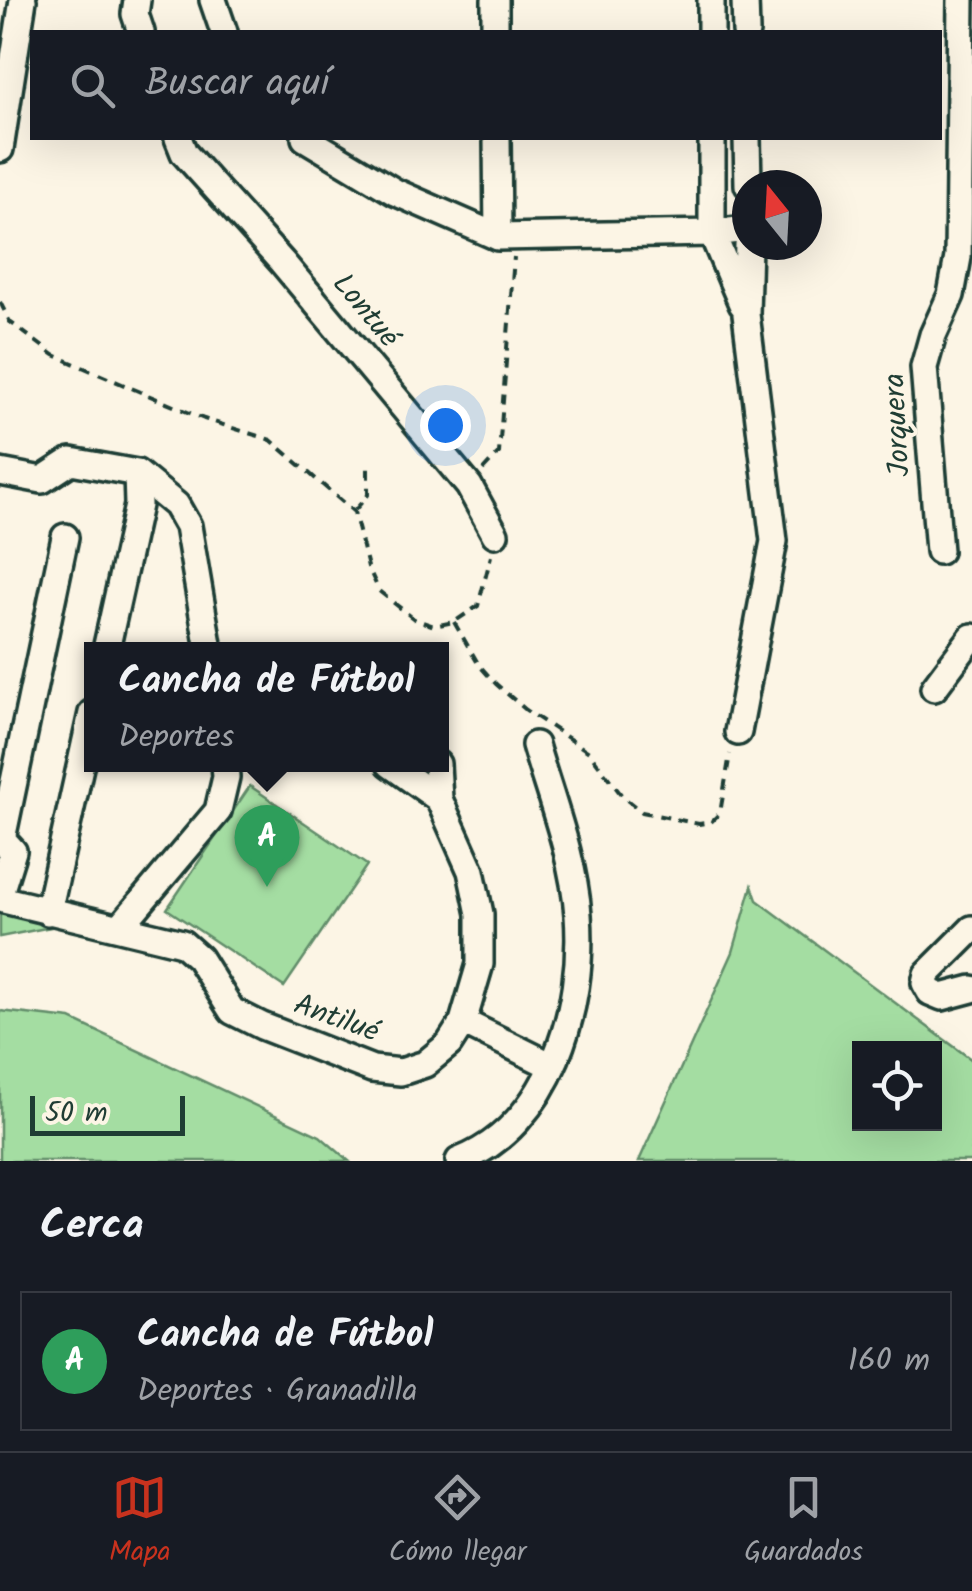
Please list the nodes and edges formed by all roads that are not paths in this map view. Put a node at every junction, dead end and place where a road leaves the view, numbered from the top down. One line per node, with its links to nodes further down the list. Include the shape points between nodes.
1 (24, 0): 18 (street)
2 (137, 0): 8 (street)
3 (212, 0): 9 (street)
4 (495, 0): 10 (street)
5 (711, 0): 11 (street)
6 (745, 0): 12 (street)
7 (961, 0): 29 (street, Jorquera, via 958,257 952,295 924,368)
8 (140, 30)
9 (223, 30)
10 (495, 30)
11 (711, 30)
12 (746, 30)
13 (179, 140): 27 (street, Lontué, via 469,486)
14 (308, 140): 22 (street, via 395,192)
15 (497, 140): 22 (street)
16 (712, 140): 21 (street)
17 (747, 140): 19 (street)
18 (0, 149)
19 (748, 170)
20 (732, 231): 21 (street)
21 (712, 233): 22 (street); 24 (street)
22 (507, 237)
23 (748, 260): 24 (street)
24 (746, 314): 34 (street, via 774,541)
25 (0, 472): 26 (street, via 42,480 72,462)
26 (137, 472): 31 (street, via 138,504); 32 (street, via 176,504 188,526)
27 (494, 534)
28 (64, 538): 41 (street, via 2,839 13,852)
29 (940, 551)
30 (972, 637): 33 (street)
31 (108, 642)
32 (208, 642)
33 (934, 688)
34 (738, 732)
35 (535, 745): 47 (street, via 578,912 579,956)
36 (84, 750): 42 (street)
37 (226, 772): 43 (street, via 218,811)
38 (401, 772): 40 (street)
39 (438, 772): 40 (street, Antilué)
40 (440, 800): 46 (street, Antilué, via 480,914 480,964)
41 (0, 896): 42 (street, Antilué)
42 (48, 912): 43 (street, Antilué)
43 (120, 927): 46 (street, Antilué, via 182,943 232,1011 372,1069 401,1072 425,1064)
44 (972, 929): 45 (street, via 925,983 942,997)
45 (972, 989)
46 (462, 1022): 47 (street)
47 (552, 1066): 48 (street, via 501,1139)
48 (459, 1161)

